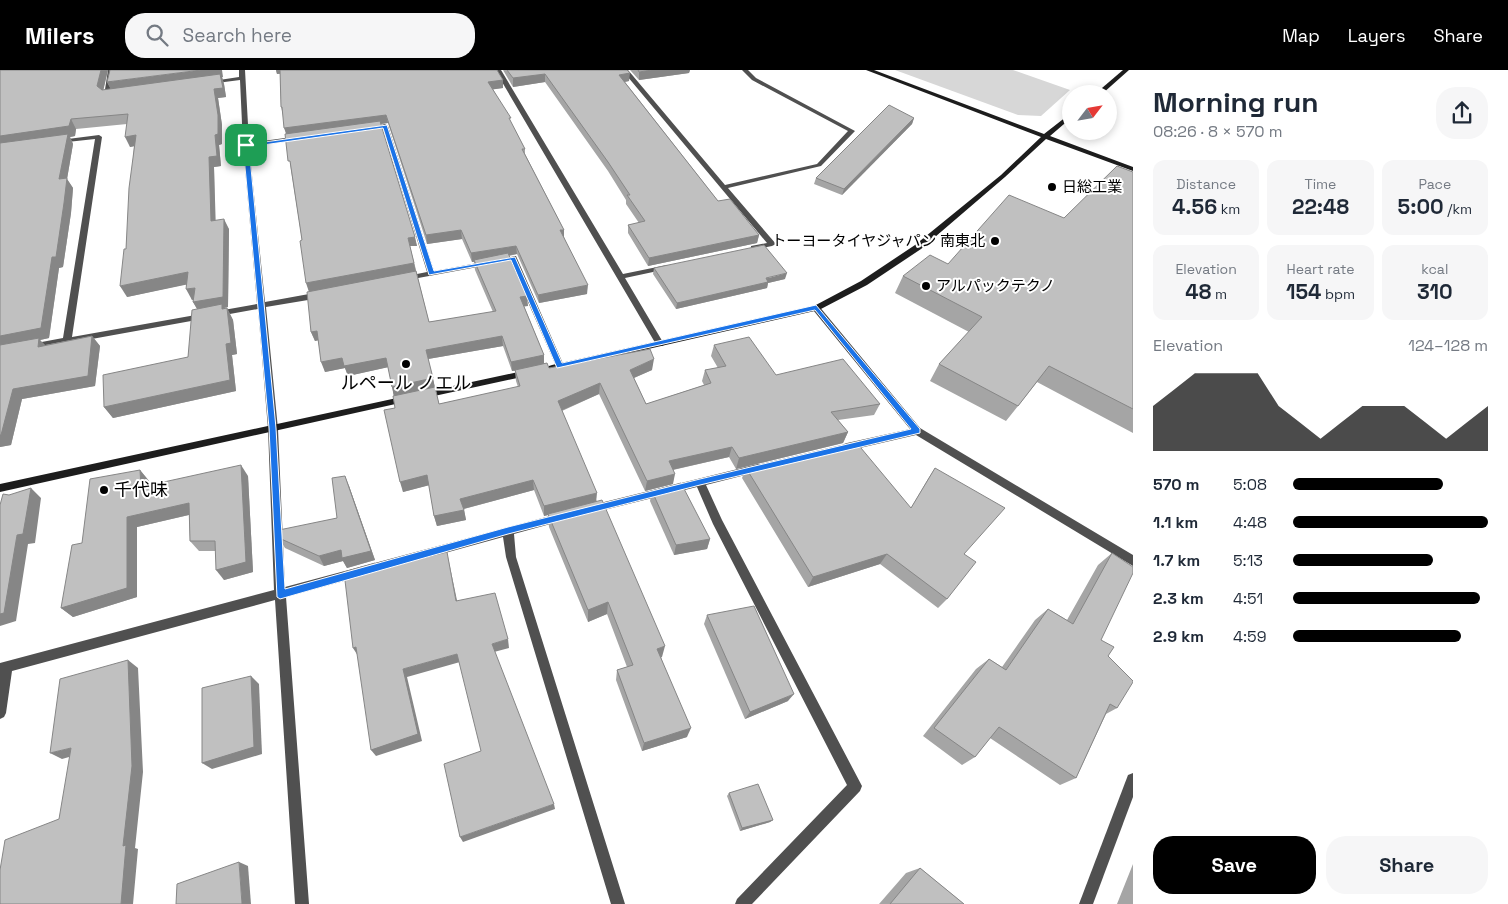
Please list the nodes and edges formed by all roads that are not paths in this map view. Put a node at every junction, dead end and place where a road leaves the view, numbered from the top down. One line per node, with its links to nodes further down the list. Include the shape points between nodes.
1 (111, 70): 11 (street, via 107,96)
2 (242, 70): 8 (street)
3 (498, 70): 23 (street)
4 (625, 70): 19 (street)
5 (745, 70): 19 (street, via 754,79 852,131 819,165)
6 (869, 70): 15 (street)
7 (1126, 70): 10 (street)
8 (242, 78): 9 (street); 17 (street)
9 (204, 83)
10 (1108, 85)
11 (116, 94)
12 (1062, 122): 15 (street)
13 (357, 130): 22 (street, via 385,126)
14 (311, 136): 17 (street)
15 (1045, 136): 18 (street); 27 (street, via 1004,176 918,247 864,283)
16 (55, 143): 28 (street, via 98,137)
17 (246, 145): 26 (street)
18 (1133, 169)
19 (723, 187): 20 (street, via 772,244)
20 (743, 250)
21 (677, 265): 23 (street)
22 (432, 274): 24 (street); 31 (street, via 513,258)
23 (620, 278): 29 (street)
24 (394, 281)
25 (327, 294): 26 (street)
26 (260, 306): 28 (street); 32 (street)
27 (816, 308): 29 (street); 33 (street)
28 (67, 339): 30 (street)
29 (660, 344): 31 (street)
30 (19, 349)
31 (560, 366): 32 (street)
32 (272, 428): 37 (street); 40 (street)
33 (917, 431): 34 (street); 39 (street)
34 (841, 448)
35 (766, 466): 36 (street)
36 (700, 482): 38 (street); 46 (street, via 717,521 855,786)
37 (0, 488)
38 (508, 530): 40 (street); 45 (street, via 511,557)
39 (1133, 561)
40 (280, 595): 41 (street); 44 (street)
41 (4, 668): 42 (street)
42 (0, 713)
43 (1133, 780): 47 (street)
44 (302, 904)
45 (618, 904)
46 (742, 904)
47 (1086, 904)

